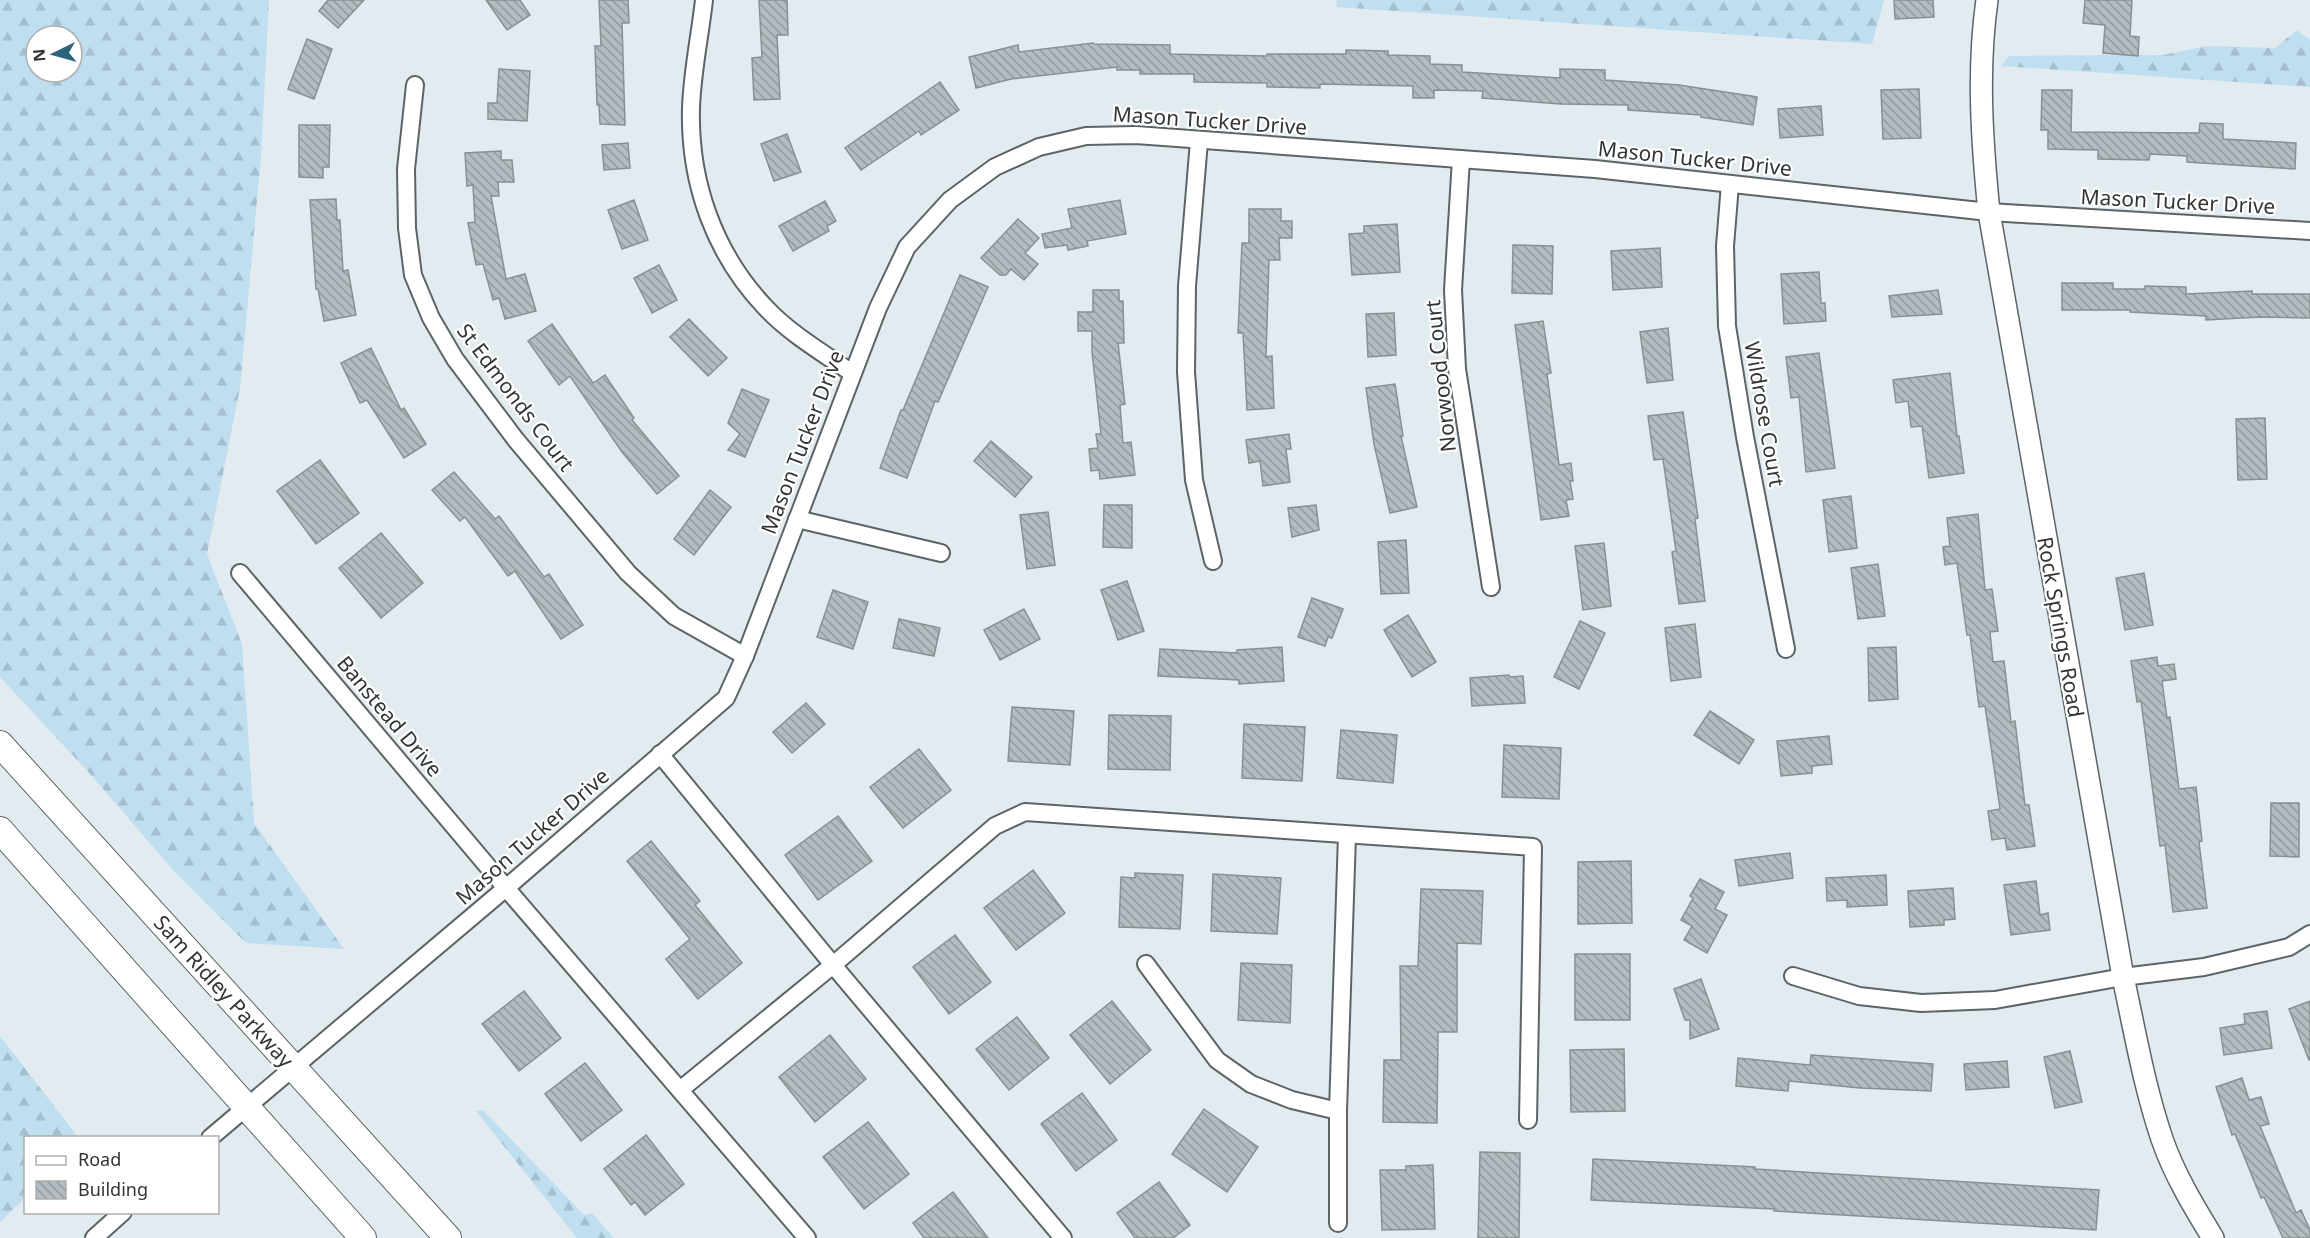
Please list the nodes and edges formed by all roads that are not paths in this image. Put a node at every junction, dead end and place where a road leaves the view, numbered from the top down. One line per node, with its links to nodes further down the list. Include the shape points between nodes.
1 (704, 0): 9 (street, via 691,107 693,162 712,229 731,265 766,308)
2 (1987, 0): 7 (street, Rock Springs Road, via 1981,110)
3 (415, 85): 16 (street, St Edmonds Court, via 406,169 407,228 413,274 449,349 516,440 628,573 674,616)
4 (1199, 141): 5 (street, Mason Tucker Drive); 9 (street, Mason Tucker Drive, via 1136,135 1086,136 1039,147 995,167 950,200 907,248); 12 (street, via 1186,286 1186,372 1194,480)
5 (1461, 159): 6 (street, Mason Tucker Drive); 14 (street, Norwood Court, via 1453,290 1457,369)
6 (1730, 184): 7 (street, Mason Tucker Drive); 15 (street, Wildrose Court, via 1725,246 1727,326)
7 (1989, 212): 8 (street, Mason Tucker Drive); 26 (street, Rock Springs Road)
8 (2310, 231)
9 (852, 373): 10 (street, Mason Tucker Drive)
10 (797, 519): 11 (street); 16 (street, Mason Tucker Drive)
11 (941, 553)
12 (1213, 561)
13 (240, 573): 21 (street, Banstead Drive)
14 (1491, 587)
15 (1786, 649)
16 (745, 656): 18 (street, Mason Tucker Drive, via 726,698)
17 (0, 744): 27 (main road, Sam Ridley Parkway)
18 (660, 754): 21 (street, Mason Tucker Drive); 24 (street)
19 (0, 830): 29 (main road)
20 (1347, 835): 24 (street, via 1025,812 995,826); 30 (street); 31 (street, via 1533,847)
21 (506, 888): 27 (street, Mason Tucker Drive); 28 (street, Banstead Drive)
22 (2310, 934): 26 (street, via 2289,947 2204,967)
23 (1146, 964): 30 (street, via 1217,1060 1251,1084 1292,1100)
24 (833, 965): 28 (street); 39 (street)
25 (1793, 976): 26 (street, via 1859,996 1921,1003 1995,1000)
26 (2123, 977): 40 (street, Rock Springs Road, via 2147,1089 2163,1142)
27 (293, 1067): 29 (street, Mason Tucker Drive); 37 (main road, Sam Ridley Parkway)
28 (680, 1090): 38 (street, Banstead Drive)
29 (246, 1106): 32 (street, Mason Tucker Drive); 36 (main road)
30 (1338, 1111): 34 (street)
31 (1528, 1120)
32 (211, 1136)
33 (121, 1214): 35 (street)
34 (1338, 1222)
35 (94, 1238)
36 (363, 1238)
37 (448, 1238)
38 (807, 1238)
39 (1063, 1238)
40 (2213, 1238)

